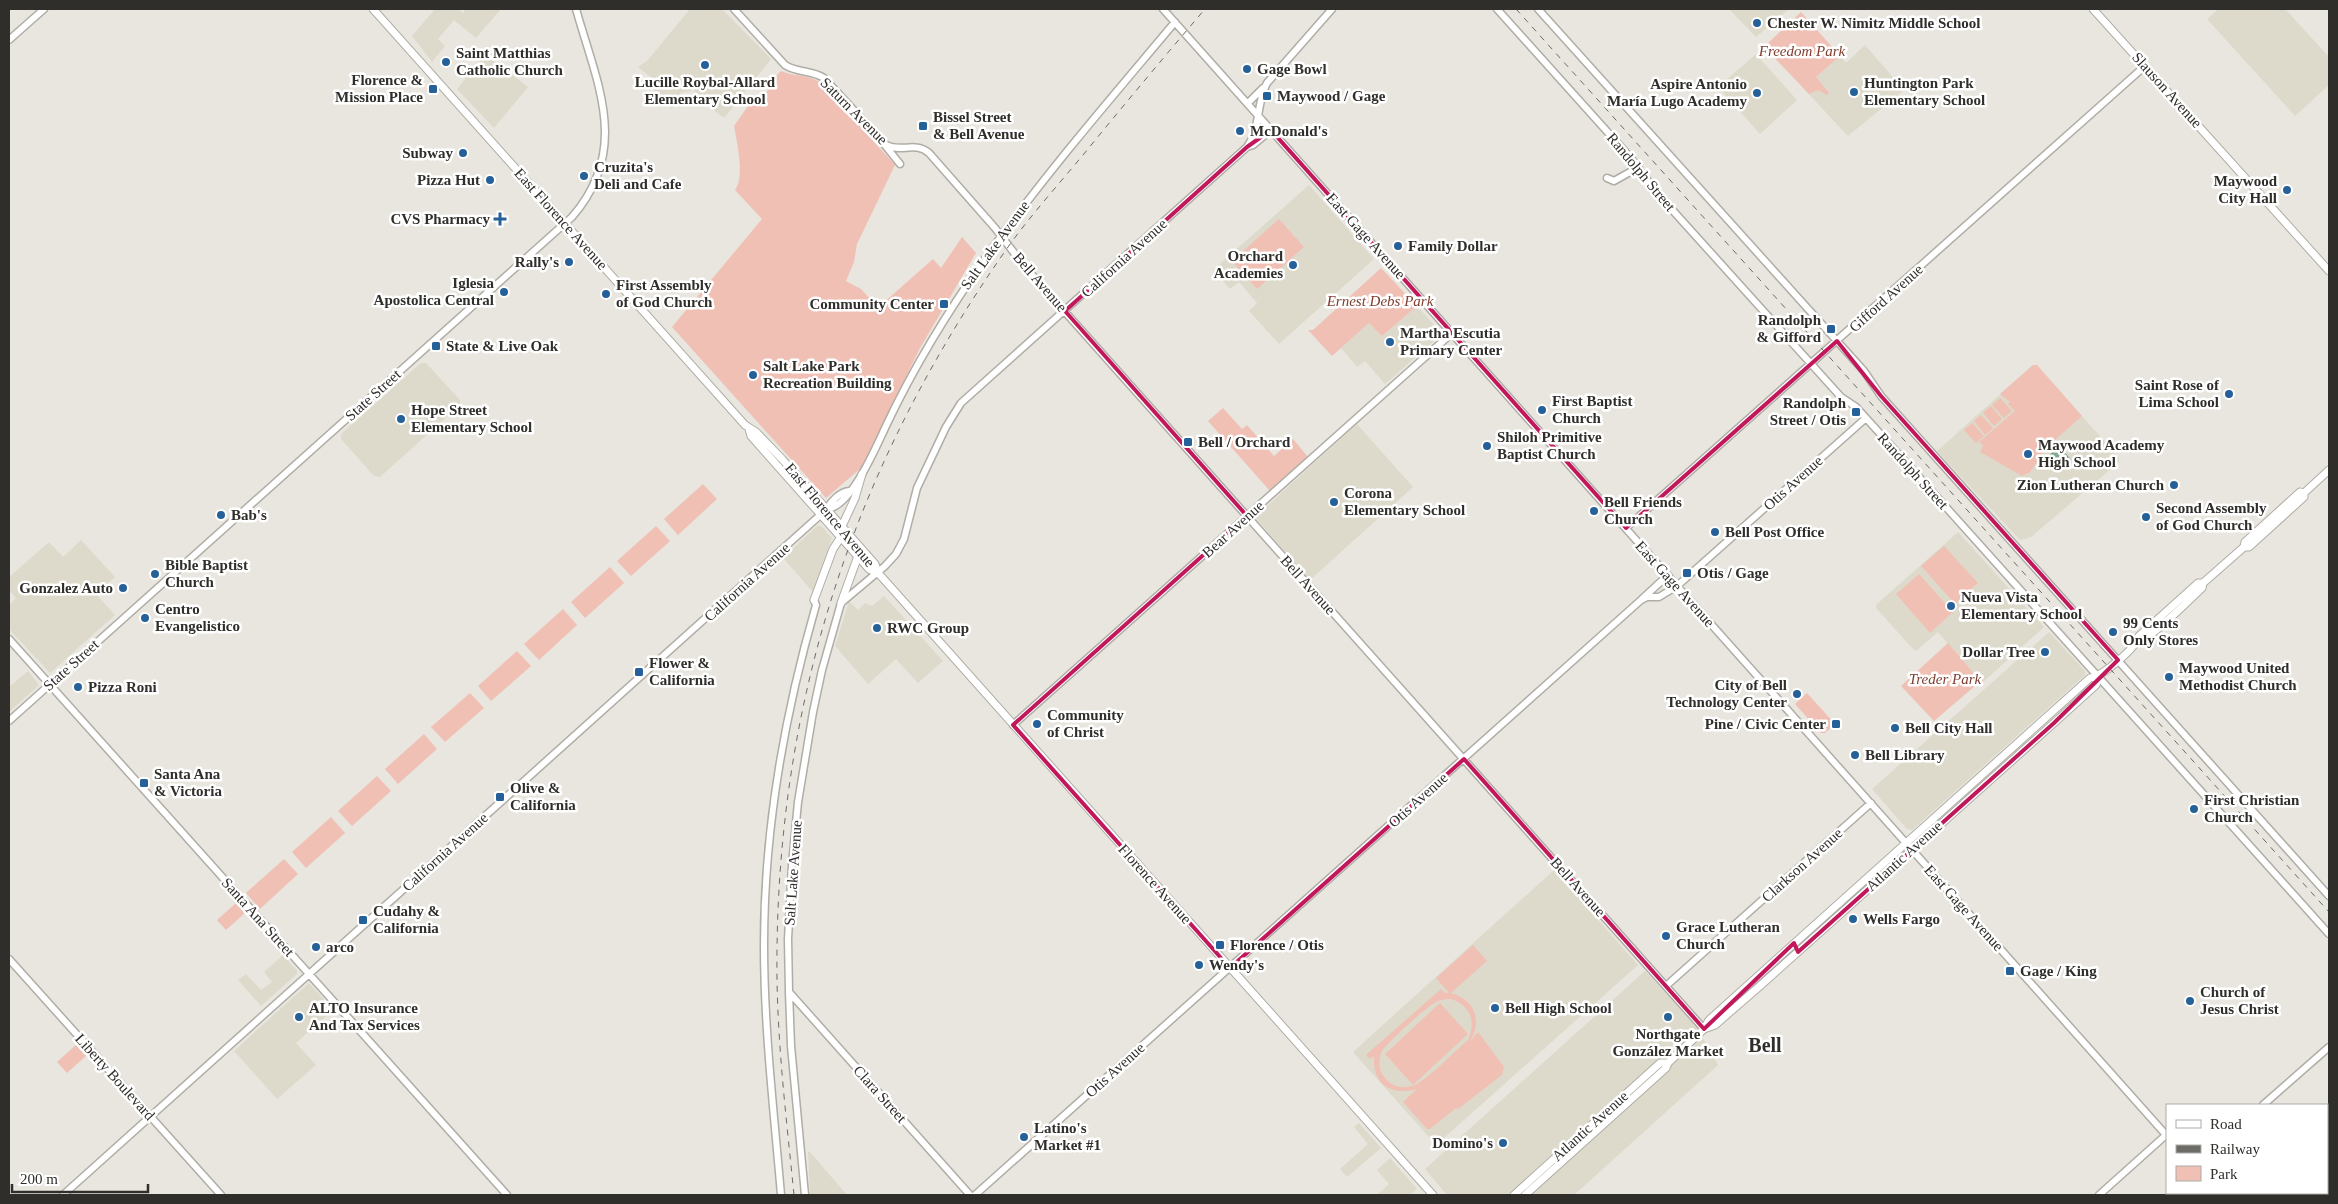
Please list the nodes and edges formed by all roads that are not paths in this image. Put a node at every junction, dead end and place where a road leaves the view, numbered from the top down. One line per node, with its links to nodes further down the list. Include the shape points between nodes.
1 (44, 9): 11 (street)
2 (373, 9): 23 (main road, East Florence Avenue)
3 (576, 9): 23 (street, State Street, via 603,103 606,139 602,165 591,191)
4 (734, 9): 17 (street, Saturn Avenue, via 785,64 824,78)
5 (1163, 9): 10 (street, East Gage Avenue)
6 (1332, 9): 13 (street)
7 (1497, 9): 21 (street, Randolph Street)
8 (1538, 9): 28 (street, Randolph Street)
9 (2093, 9): 12 (main road, Slauson Avenue)
10 (1175, 22): 14 (street, East Gage Avenue); 24 (street, Salt Lake Avenue)
11 (9, 40)
12 (2145, 66): 25 (main road, Slauson Avenue); 28 (street, Gifford Avenue)
13 (1267, 83): 14 (street); 15 (street, California Avenue, via 1262,91)
14 (1248, 103): 15 (street, East Gage Avenue)
15 (1258, 115): 16 (street, East Gage Avenue); 19 (street, California Avenue, via 1256,130)
16 (1272, 130): 19 (street); 27 (street, East Gage Avenue)
17 (884, 143): 18 (street, Saturn Avenue, via 893,148); 20 (street)
18 (912, 146): 24 (street, Bell Avenue, via 920,146 929,153)
19 (1247, 147): 26 (street, California Avenue)
20 (900, 164)
21 (1641, 172): 22 (street, via 1630,172 1614,181); 29 (street, Randolph Street)
22 (1607, 178)
23 (565, 223): 31 (main road, East Florence Avenue); 50 (street, State Street)
24 (1000, 235): 26 (street, Bell Avenue); 33 (street, Salt Lake Avenue, via 970,277 929,346)
25 (2329, 271)
26 (1064, 311): 36 (street, Bell Avenue); 41 (street, California Avenue, via 958,407 918,488 901,546)
27 (1452, 333): 36 (street, Bear Avenue); 38 (street, East Gage Avenue)
28 (1837, 341): 29 (street, Gifford Avenue); 48 (street, Randolph Street, via 1864,371 1875,390)
29 (1811, 364): 30 (street, Randolph Street, via 1841,397); 38 (street, Gifford Avenue)
30 (1866, 418): 43 (street, Otis Avenue); 49 (street, Randolph Street)
31 (749, 429): 34 (main road, East Florence Avenue, via 756,432); 35 (main road, East Florence Avenue, via 751,436)
32 (2329, 470): 48 (main road, Atlantic Avenue, via 2249,547 2244,547 2203,582 2202,588)
33 (862, 474): 34 (street, Salt Lake Avenue, via 849,491 830,503); 37 (main road)
34 (827, 510): 35 (street, California Avenue); 37 (main road, East Florence Avenue)
35 (821, 515): 39 (main road, East Florence Avenue); 63 (street, California Avenue)
36 (1247, 516): 52 (street, Bear Avenue); 53 (street, Bell Avenue)
37 (842, 526): 41 (main road, East Florence Avenue, via 875,564)
38 (1626, 528): 42 (street, East Gage Avenue)
39 (841, 537): 40 (main road, East Florence Avenue); 44 (main road, via 833,549)
40 (858, 556): 41 (main road, East Florence Avenue, via 869,569); 46 (main road)
41 (878, 573): 46 (street); 52 (main road, Florence Avenue)
42 (1668, 575): 43 (street, East Gage Avenue); 45 (street)
43 (1677, 586): 45 (street, Otis Avenue, via 1659,597); 54 (street, East Gage Avenue)
44 (814, 600): 76 (street, Salt Lake Avenue, via 816,605 797,675 779,764 766,885 766,1014)
45 (1641, 600): 53 (street, Otis Avenue)
46 (841, 603): 65 (street, Salt Lake Avenue, via 820,678 798,802 788,939)
47 (9, 639): 50 (street, Santa Ana Street)
48 (2117, 661): 49 (main road, Atlantic Avenue); 57 (street, Randolph Street)
49 (2099, 676): 55 (main road, Atlantic Avenue, via 2090,678); 56 (main road, Atlantic Avenue, via 2096,684 2077,702); 59 (street, Randolph Street)
50 (50, 684): 51 (street, State Street); 63 (street, Santa Ana Street)
51 (9, 721)
52 (1013, 725): 62 (main road, Florence Avenue)
53 (1464, 759): 62 (street, Otis Avenue); 64 (street, Bell Avenue)
54 (1871, 803): 55 (street, East Gage Avenue); 64 (street, Clarkson Avenue)
55 (1905, 842): 56 (street, East Gage Avenue); 58 (main road, Atlantic Avenue)
56 (1912, 849): 60 (main road, Atlantic Avenue); 71 (street, East Gage Avenue)
57 (2329, 896)
58 (1807, 933): 60 (main road, via 1797,947); 66 (main road, Atlantic Avenue, via 1709,1020)
59 (2329, 934)
60 (1798, 952): 66 (main road, Atlantic Avenue, via 1715,1025)
61 (9, 959): 70 (street, Liberty Boulevard)
62 (1230, 968): 79 (street, Otis Avenue); 80 (main road, Florence Avenue)
63 (309, 974): 70 (street, California Avenue); 75 (street, Santa Ana Street)
64 (1666, 986): 66 (street, Bell Avenue)
65 (789, 992): 77 (street, Salt Lake Avenue); 78 (street, Clara Street)
66 (1704, 1029): 68 (main road, Atlantic Avenue)
67 (2329, 1047): 69 (street)
68 (1668, 1062): 81 (main road, Atlantic Avenue, via 1660,1063); 82 (main road, Atlantic Avenue, via 1666,1069)
69 (2264, 1104)
70 (150, 1117): 73 (street, California Avenue); 74 (street, Liberty Boulevard)
71 (2166, 1135)
72 (2166, 1137): 83 (street)
73 (63, 1195)
74 (221, 1195)
75 (507, 1195)
76 (781, 1195)
77 (805, 1195)
78 (970, 1195)
79 (975, 1195)
80 (1433, 1195)
81 (1514, 1195)
82 (1526, 1195)
83 (2099, 1195)

